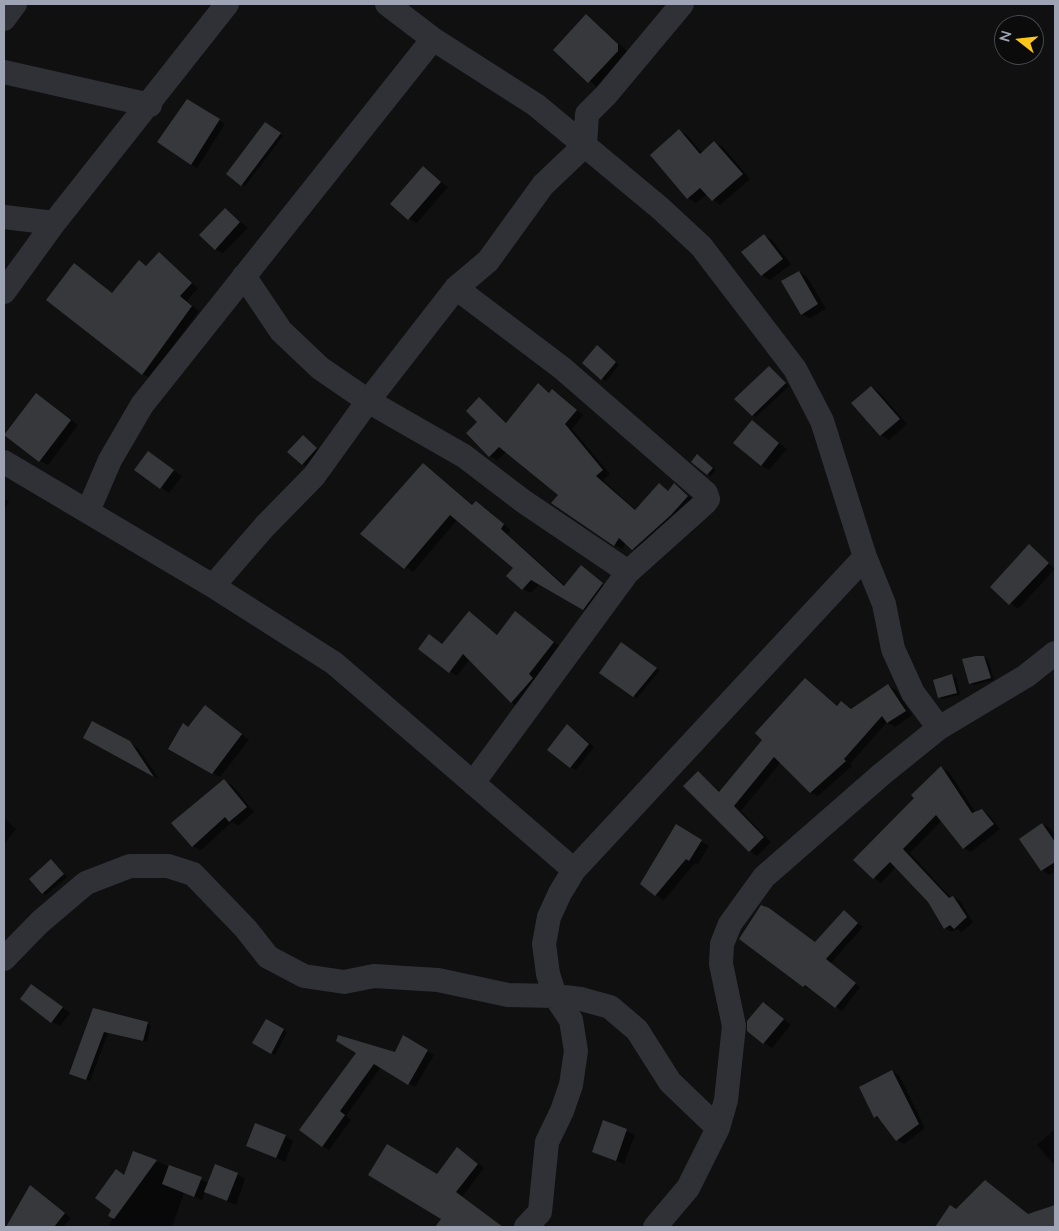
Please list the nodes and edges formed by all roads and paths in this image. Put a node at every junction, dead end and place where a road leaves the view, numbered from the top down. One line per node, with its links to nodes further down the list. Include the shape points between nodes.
1 (15, 4): 5 (street)
2 (228, 4): 8 (street)
3 (387, 4): 6 (street)
4 (682, 4): 9 (street, via 587,114)
5 (4, 19)
6 (433, 39): 9 (street, via 536,105); 12 (street)
7 (4, 72): 8 (street)
8 (150, 105): 11 (street)
9 (585, 145): 13 (street, via 543,185 488,261); 18 (street, via 701,246 795,369 822,421)
10 (4, 217): 11 (street)
11 (54, 223): 14 (street)
12 (244, 276): 15 (street, via 281,331 320,368); 17 (street, via 142,405 110,460)
13 (456, 288): 15 (street); 19 (street, via 562,368 706,493 708,499 705,503)
14 (4, 292)
15 (368, 401): 19 (street, via 464,456 523,501); 20 (street, via 314,476)
16 (4, 462): 17 (street)
17 (88, 511): 20 (street)
18 (865, 557): 22 (street, via 884,604 893,649 913,693); 24 (street)
19 (628, 572): 23 (street)
20 (213, 586): 23 (street, via 334,663)
21 (1055, 653): 22 (street, via 1026,676)
22 (939, 728): 27 (street, via 764,877 730,924 722,944 721,964 734,1026 726,1100)
23 (473, 783): 24 (street)
24 (574, 870): 26 (street, via 549,917 544,944)
25 (4, 959): 26 (street, via 40,922 86,883 130,866 168,866 193,874 268,957 304,976 344,982 374,976 438,980 508,995)
26 (555, 996): 27 (street, via 610,1007 637,1030 670,1082); 28 (street, via 571,1020 576,1050 571,1085 547,1142 540,1212)
27 (718, 1128): 29 (street, via 688,1188)
28 (526, 1227)
29 (655, 1227)

